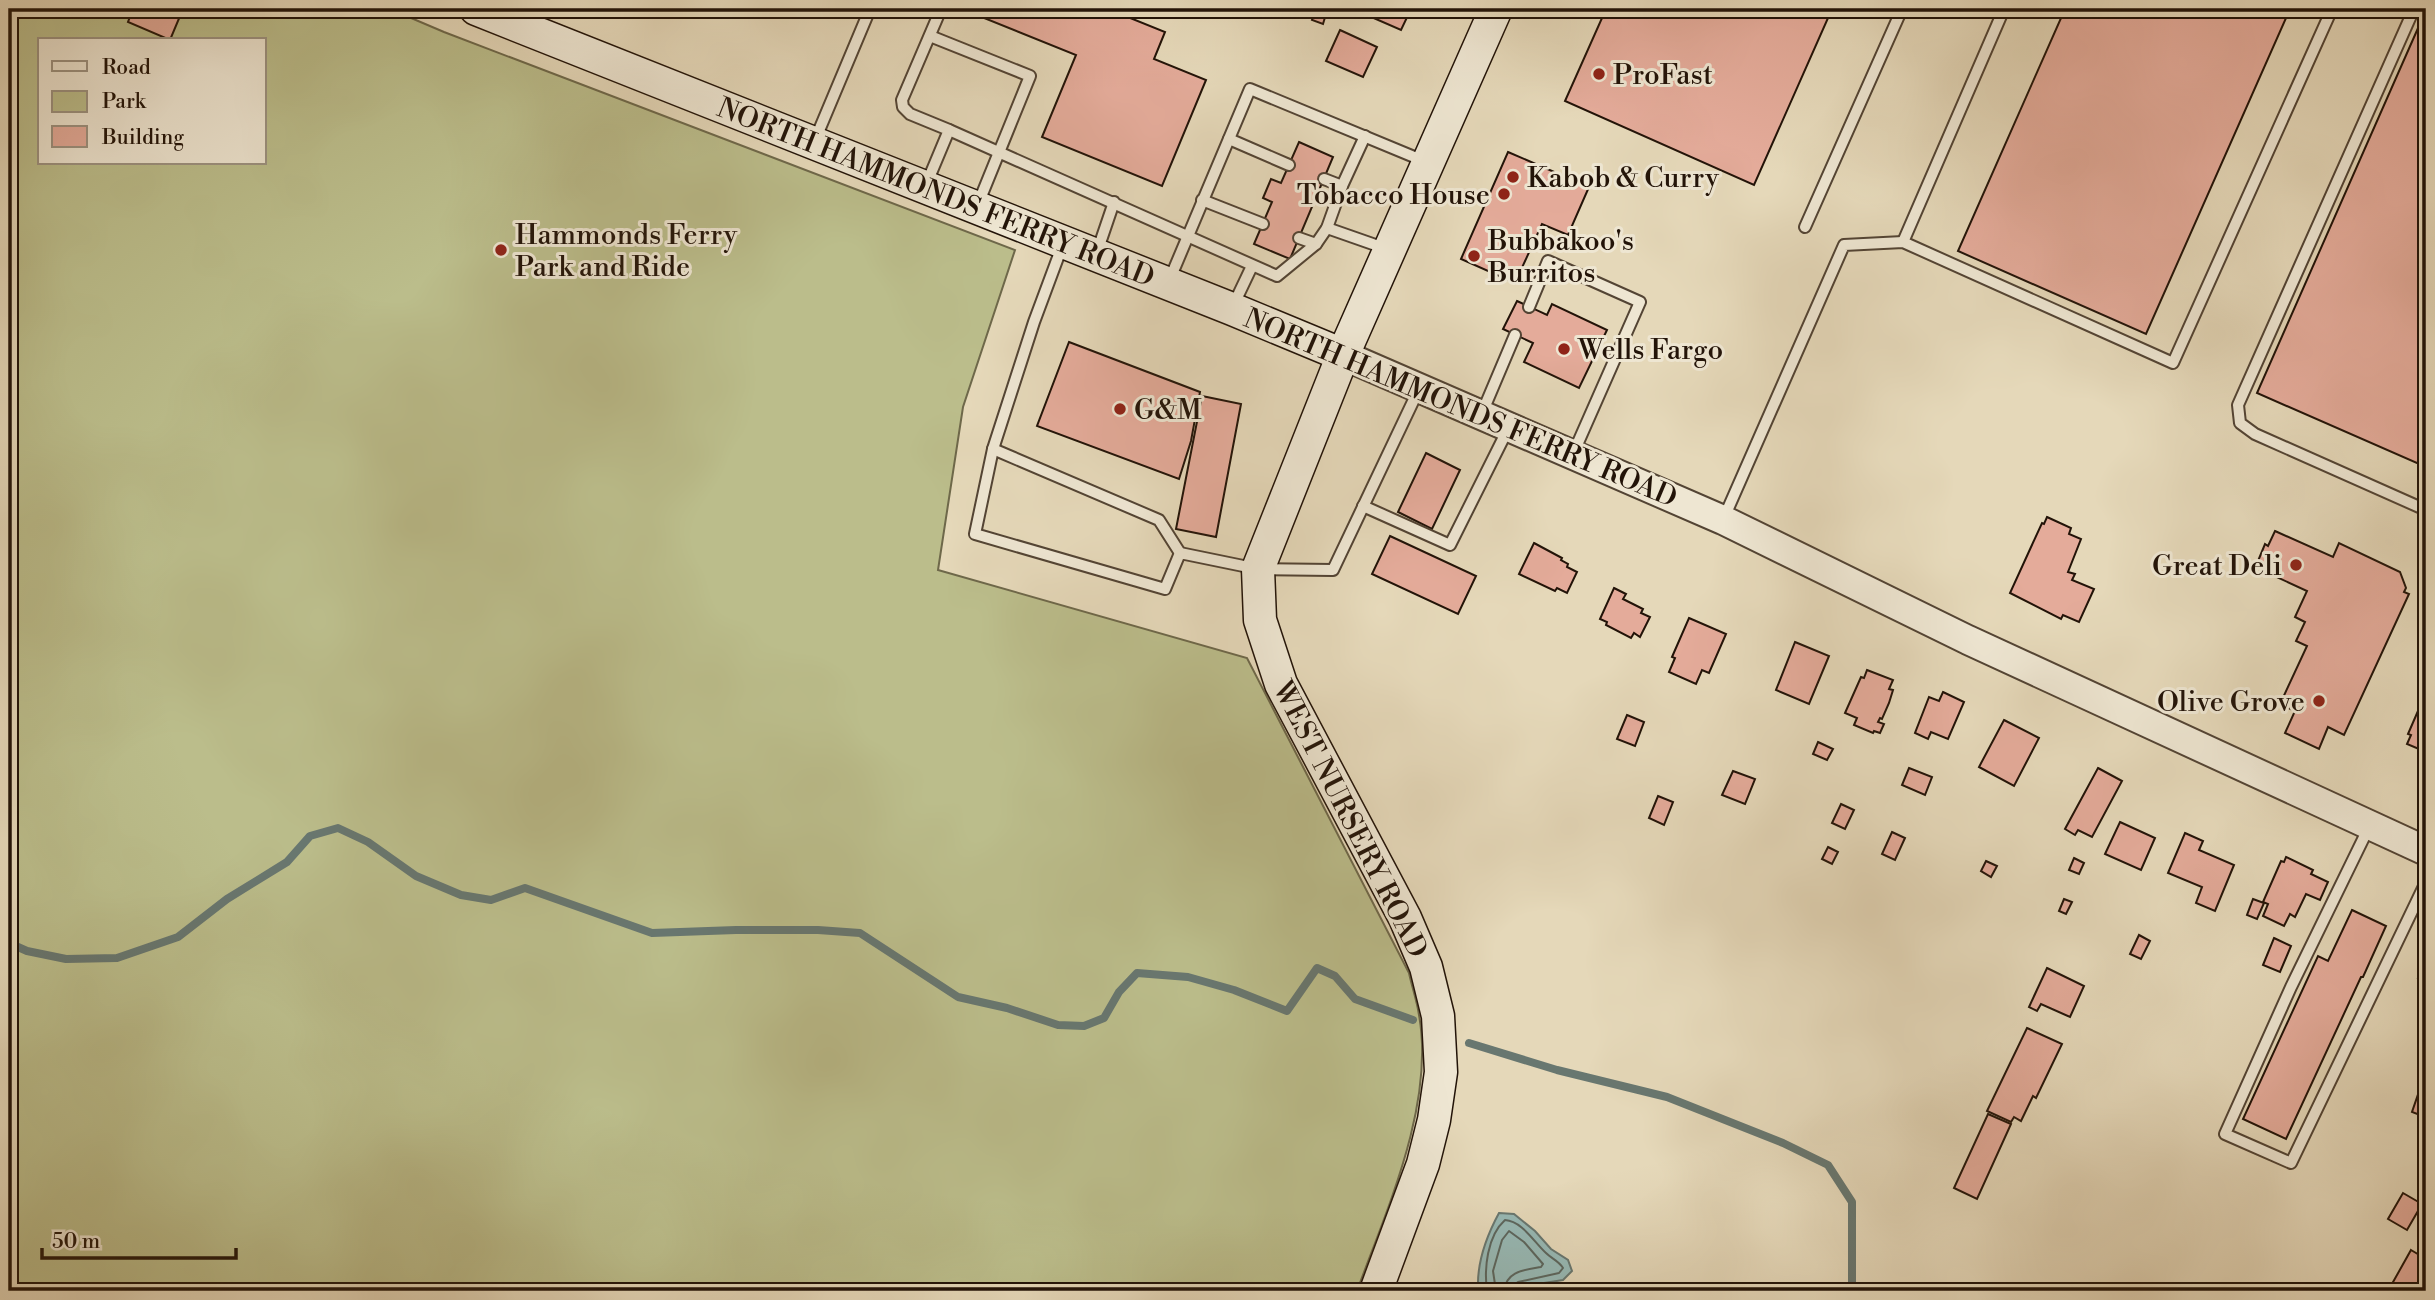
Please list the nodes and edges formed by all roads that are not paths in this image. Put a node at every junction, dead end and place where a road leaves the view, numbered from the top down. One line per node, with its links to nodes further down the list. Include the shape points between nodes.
1 (476, 9): 13 (main road, NORTH HAMMONDS FERRY ROAD)
2 (870, 9): 13 (lane)
3 (941, 9): 9 (lane)
4 (1496, 9): 15 (main road, WEST NURSERY ROAD)
5 (1902, 9): 24 (lane)
6 (2004, 9): 29 (lane)
7 (2332, 9): 29 (lane, via 2173,363)
8 (2414, 9): 45 (lane, via 2238,405 2240,423 2255,434)
9 (930, 36): 10 (lane, via 902,107); 14 (lane, via 1030,76)
10 (949, 130): 14 (lane); 18 (lane)
11 (1365, 136): 12 (lane, via 1250,89); 15 (lane); 19 (lane)
12 (1229, 139): 16 (lane); 20 (lane)
13 (814, 143): 18 (main road, NORTH HAMMONDS FERRY ROAD)
14 (1000, 152): 21 (lane); 22 (lane)
15 (1429, 163): 31 (main road, WEST NURSERY ROAD)
16 (1289, 165)
17 (1324, 179): 19 (lane)
18 (925, 187): 22 (main road, NORTH HAMMONDS FERRY ROAD)
19 (1342, 187): 25 (lane)
20 (1202, 200): 23 (lane); 26 (lane)
21 (1114, 202): 26 (lane); 32 (lane)
22 (977, 207): 28 (main road, NORTH HAMMONDS FERRY ROAD)
23 (1263, 224)
24 (1805, 227)
25 (1327, 228): 30 (lane); 31 (lane)
26 (1187, 237): 33 (lane); 34 (lane)
27 (1299, 238): 30 (lane)
28 (1064, 242): 32 (main road, NORTH HAMMONDS FERRY ROAD); 42 (lane)
29 (1903, 242): 46 (lane, via 1844,245)
30 (1316, 244): 33 (lane, via 1277,276)
31 (1390, 250): 38 (main road, WEST NURSERY ROAD)
32 (1096, 254): 34 (main road, NORTH HAMMONDS FERRY ROAD)
33 (1252, 266): 36 (lane)
34 (1168, 283): 36 (main road, NORTH HAMMONDS FERRY ROAD)
35 (1529, 307): 43 (lane, via 1548,261 1640,302)
36 (1232, 309): 38 (main road, NORTH HAMMONDS FERRY ROAD)
37 (1515, 335): 40 (lane)
38 (1343, 355): 39 (street, NORTH HAMMONDS FERRY ROAD); 48 (main road, WEST NURSERY ROAD)
39 (1420, 386): 40 (street, NORTH HAMMONDS FERRY ROAD); 44 (lane)
40 (1482, 414): 41 (street, NORTH HAMMONDS FERRY ROAD)
41 (1510, 426): 43 (street, NORTH HAMMONDS FERRY ROAD); 44 (lane, via 1450,545)
42 (993, 449): 47 (lane, via 1159,520); 47 (lane, via 975,534 1165,589)
43 (1573, 454): 46 (street, NORTH HAMMONDS FERRY ROAD)
44 (1363, 506): 48 (lane, via 1333,570)
45 (2426, 510)
46 (1723, 520): 49 (street, NORTH HAMMONDS FERRY ROAD, via 1968,640)
47 (1180, 553): 48 (lane)
48 (1258, 569): 52 (main road, WEST NURSERY ROAD, via 1260,620 1281,684 1405,918 1426,967 1438,1017 1441,1072 1434,1120 1423,1164)
49 (2370, 825): 50 (street, NORTH HAMMONDS FERRY ROAD); 51 (lane, via 2225,1134 2291,1163)
50 (2426, 851)
51 (2426, 882)
52 (1376, 1291)

